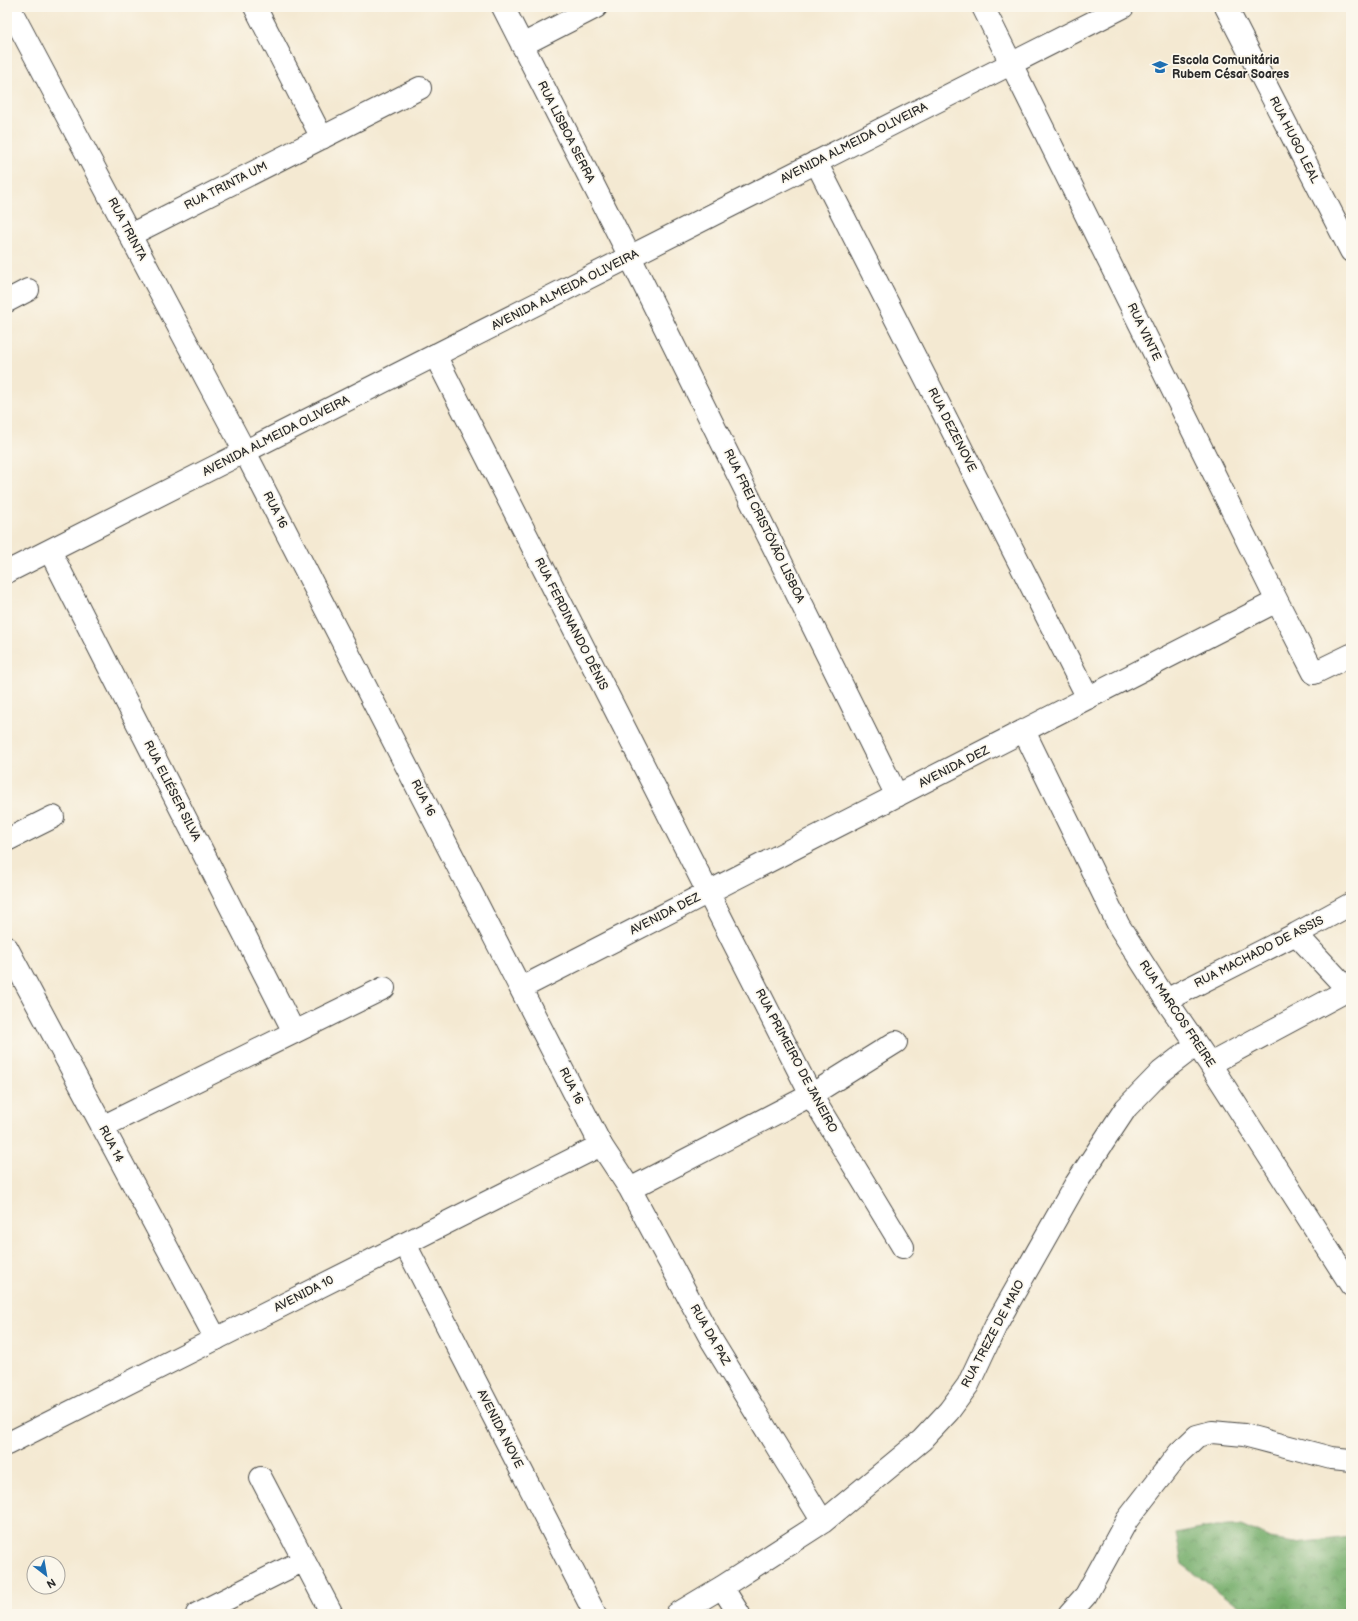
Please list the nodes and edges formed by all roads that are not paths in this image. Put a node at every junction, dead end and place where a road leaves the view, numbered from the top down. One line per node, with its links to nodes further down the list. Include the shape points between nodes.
1 (9, 7): 13 (street, RUA TRINTA)
2 (255, 7): 11 (street)
3 (503, 7): 8 (street, RUA LISBOA SERRA)
4 (596, 7): 8 (street)
5 (983, 7): 9 (street, RUA VINTE)
6 (1122, 7): 9 (street, AVENIDA ALMEIDA OLIVEIRA)
7 (1226, 7): 14 (street, RUA HUGO LEAL)
8 (522, 45): 15 (street, RUA LISBOA SERRA)
9 (1011, 63): 12 (street, AVENIDA ALMEIDA OLIVEIRA); 22 (street, RUA VINTE)
10 (420, 88): 11 (street, RUA TRINTA UM)
11 (322, 138): 13 (street, RUA TRINTA UM)
12 (816, 162): 15 (street, AVENIDA ALMEIDA OLIVEIRA); 24 (street, RUA DEZENOVE)
13 (130, 235): 19 (street, RUA TRINTA)
14 (1351, 251)
15 (630, 257): 18 (street, AVENIDA ALMEIDA OLIVEIRA); 26 (street, RUA FREI CRISTÓVÃO LISBOA)
16 (28, 290): 17 (street)
17 (7, 301)
18 (435, 356): 19 (street, AVENIDA ALMEIDA OLIVEIRA); 29 (street, RUA FERDINANDO DÊNIS)
19 (245, 452): 20 (street, AVENIDA ALMEIDA OLIVEIRA); 34 (street, RUA 16)
20 (50, 551): 21 (street, AVENIDA ALMEIDA OLIVEIRA); 37 (street, RUA ELIÉSER SILVA)
21 (7, 572)
22 (1277, 601): 23 (street, via 1314,673); 24 (street, AVENIDA DEZ)
23 (1351, 655)
24 (1088, 698): 25 (street, AVENIDA DEZ)
25 (1024, 731): 26 (street, AVENIDA DEZ); 36 (street, RUA MARCOS FREIRE, via 1119,926)
26 (897, 796): 29 (street, AVENIDA DEZ)
27 (53, 817): 28 (street)
28 (7, 840)
29 (708, 893): 34 (street, AVENIDA DEZ); 41 (street, RUA PRIMEIRO DE JANEIRO)
30 (1351, 904): 31 (street, RUA MACHADO DE ASSIS)
31 (1296, 934): 35 (street); 36 (street, RUA MACHADO DE ASSIS)
32 (7, 948): 42 (street, RUA 14)
33 (384, 988): 37 (street)
34 (521, 988): 43 (street, RUA 16)
35 (1350, 992): 40 (street)
36 (1166, 1000): 39 (street, RUA MARCOS FREIRE)
37 (294, 1032): 42 (street)
38 (896, 1042): 41 (street)
39 (1196, 1045): 40 (street, RUA MARCOS FREIRE); 52 (street, RUA TREZE DE MAIO, via 1161,1072 1126,1108 1075,1185 997,1323 968,1386 949,1411 922,1440)
40 (1210, 1064): 47 (street, RUA MARCOS FREIRE)
41 (811, 1094): 44 (street); 46 (street, RUA PRIMEIRO DE JANEIRO)
42 (102, 1127): 48 (street, RUA 14)
43 (601, 1145): 44 (street, RUA DA PAZ); 45 (street, AVENIDA 10)
44 (630, 1189): 52 (street, RUA DA PAZ, via 712,1341)
45 (405, 1244): 48 (street, AVENIDA 10); 58 (street, AVENIDA NOVE)
46 (903, 1247)
47 (1351, 1285)
48 (216, 1339): 49 (street, AVENIDA 10)
49 (7, 1444)
50 (1351, 1460): 55 (street, via 1324,1456 1244,1435 1212,1432 1197,1436 1179,1453 1127,1520 1090,1588)
51 (261, 1478): 53 (street)
52 (823, 1522): 54 (street, RUA TREZE DE MAIO)
53 (304, 1560): 56 (street); 57 (street)
54 (722, 1587): 59 (street, RUA TREZE DE MAIO); 60 (street)
55 (1072, 1610)
56 (197, 1614)
57 (332, 1614)
58 (595, 1614)
59 (677, 1614)
60 (738, 1614)

